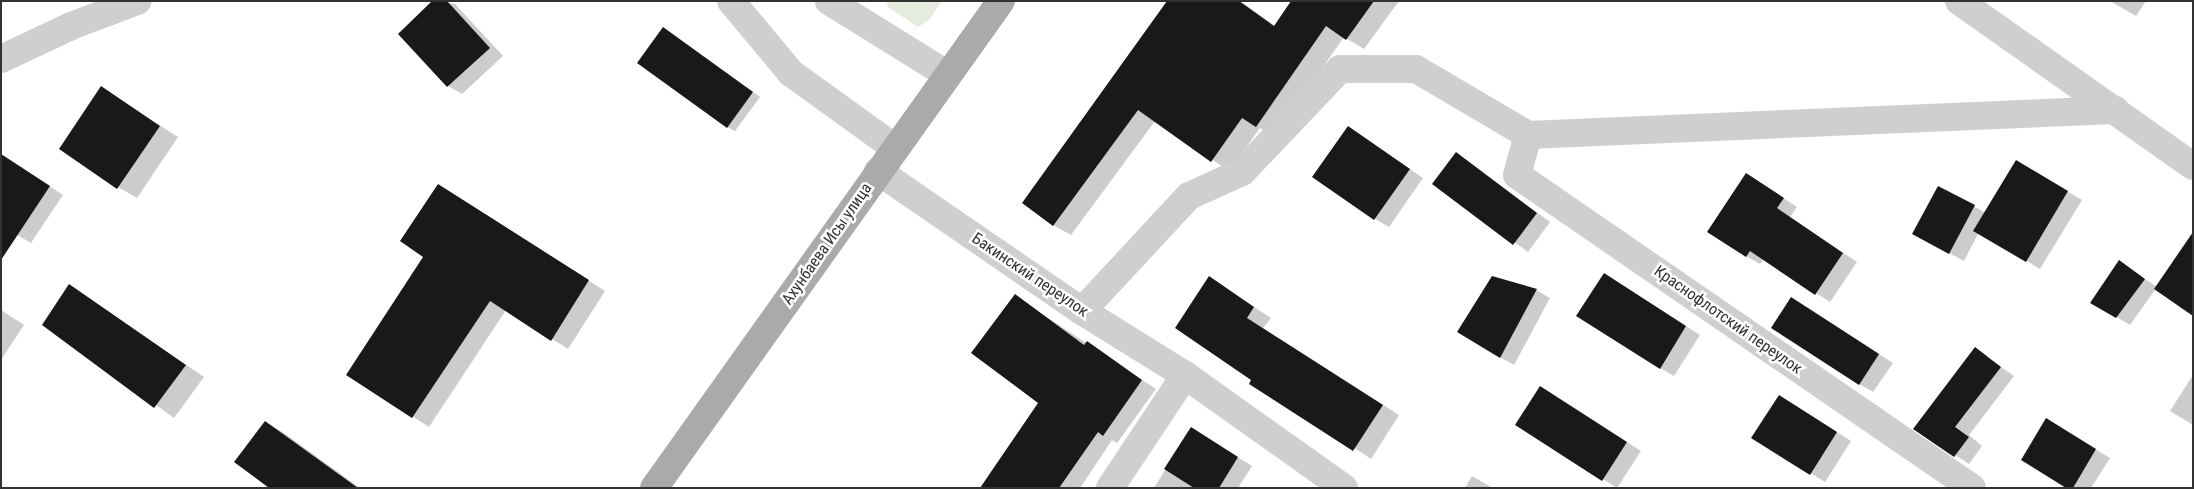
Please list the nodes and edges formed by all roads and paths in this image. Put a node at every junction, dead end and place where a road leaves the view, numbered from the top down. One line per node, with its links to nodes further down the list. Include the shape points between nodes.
1 (137, 1): 6 (street, via 70,26)
2 (731, 1): 10 (street, via 791,73)
3 (1001, 1): 7 (main road, Ахунбаева Исы улица)
4 (1959, 1): 8 (street)
5 (838, 4): 7 (street)
6 (1, 59)
7 (948, 75): 10 (main road, Ахунбаева Исы улица)
8 (2115, 110): 9 (street); 11 (street)
9 (1528, 135): 13 (street, via 1416,69 1340,69 1242,172 1189,196); 18 (street, Краснофлотский переулок, via 1518,175)
10 (895, 148): 12 (main road, Ахунбаева Исы улица)
11 (2193, 166)
12 (878, 171): 13 (street, Бакинский переулок); 15 (main road, Ахунбаева Исы улица)
13 (1082, 311): 14 (street, Бакинский переулок)
14 (1185, 375): 16 (street); 17 (street, Бакинский переулок)
15 (654, 488)
16 (1110, 488)
17 (1344, 488)
18 (1972, 488)

